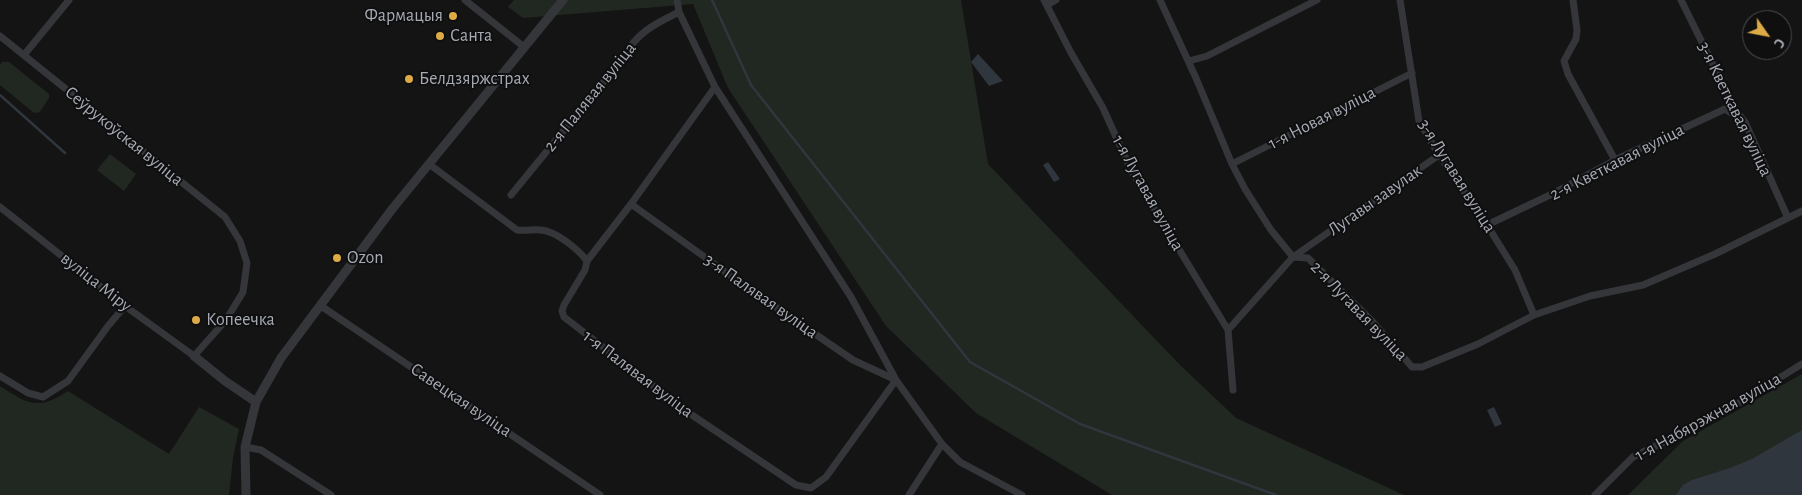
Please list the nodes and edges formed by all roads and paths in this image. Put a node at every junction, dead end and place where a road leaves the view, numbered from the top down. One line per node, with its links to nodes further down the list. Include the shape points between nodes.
1 (70, 0): 15 (street)
2 (465, 0): 14 (street)
3 (563, 0): 14 (street)
4 (677, 0): 12 (street)
5 (1056, 0): 11 (street)
6 (1160, 0): 16 (street, 2-я Лугавая вуліца)
7 (1317, 0): 16 (street, via 1207,56)
8 (1400, 0): 17 (street, 3-я Лугавая вуліца)
9 (1573, 0): 21 (street, via 1576,39 1564,61)
10 (1681, 0): 19 (street, 3-я Кветкавая вуліца, via 1736,111)
11 (1046, 2): 35 (street, 1-я Лугавая вуліца, via 1103,108 1132,172)
12 (679, 12): 18 (street); 24 (street, 2-я Палявая вуліца, via 649,27 630,45 624,57)
13 (0, 36): 15 (street, Сеўрукоўская вуліца)
14 (524, 47): 22 (street)
15 (24, 55): 36 (street, Сеўрукоўская вуліца, via 225,217 240,241 247,263 243,292 226,320)
16 (1189, 61): 23 (street, 2-я Лугавая вуліца)
17 (1412, 73): 20 (street, 3-я Лугавая вуліца, via 1420,121); 23 (street, 1-я Новая вуліца)
18 (714, 88): 25 (street); 39 (street, via 851,297)
19 (1745, 122): 21 (street, 2-я Кветкавая вуліца, via 1725,109); 28 (street, 3-я Кветкавая вуліца)
20 (1439, 155): 29 (street, 3-я Лугавая вуліца); 30 (street, Лугавы завулак)
21 (1615, 160): 29 (street, 2-я Кветкавая вуліца)
22 (429, 164): 31 (street, via 518,230 541,229 552,233 582,253); 33 (street)
23 (1232, 164): 30 (street, 2-я Лугавая вуліца, via 1271,230)
24 (511, 194)
25 (630, 204): 31 (street); 39 (street, 3-я Палявая вуліца, via 853,360)
26 (0, 207): 32 (street, вуліца Міру)
27 (1802, 211): 28 (street, 2-я Лугавая вуліца)
28 (1788, 218): 34 (street, 2-я Лугавая вуліца, via 1643,285 1590,296)
29 (1487, 225): 34 (street, 3-я Лугавая вуліца, via 1515,270)
30 (1293, 257): 34 (street, 2-я Лугавая вуліца, via 1308,258 1412,367 1422,368); 35 (street, Лугавы завулак)
31 (587, 261): 39 (street, 1-я Палявая вуліца, via 564,306 564,317 686,411 796,485 810,488 826,477)
32 (125, 306): 36 (street, вуліца Міру); 38 (street, via 68,381 43,397 28,393)
33 (321, 306): 41 (street, via 281,358); 46 (street, Савецкая вуліца)
34 (1534, 315)
35 (1228, 330): 40 (street, 1-я Лугавая вуліца)
36 (194, 356): 41 (street)
37 (1802, 364): 49 (street, 1-я Набярэжная вуліца, via 1721,414 1633,457)
38 (0, 376)
39 (896, 380): 42 (street)
40 (1233, 390)
41 (256, 402): 43 (street)
42 (942, 444): 47 (street); 48 (street, via 960,462)
43 (245, 447): 44 (street); 45 (street, via 261,450)
44 (246, 495)
45 (331, 495)
46 (600, 495)
47 (909, 495)
48 (1022, 495)
49 (1595, 495)

